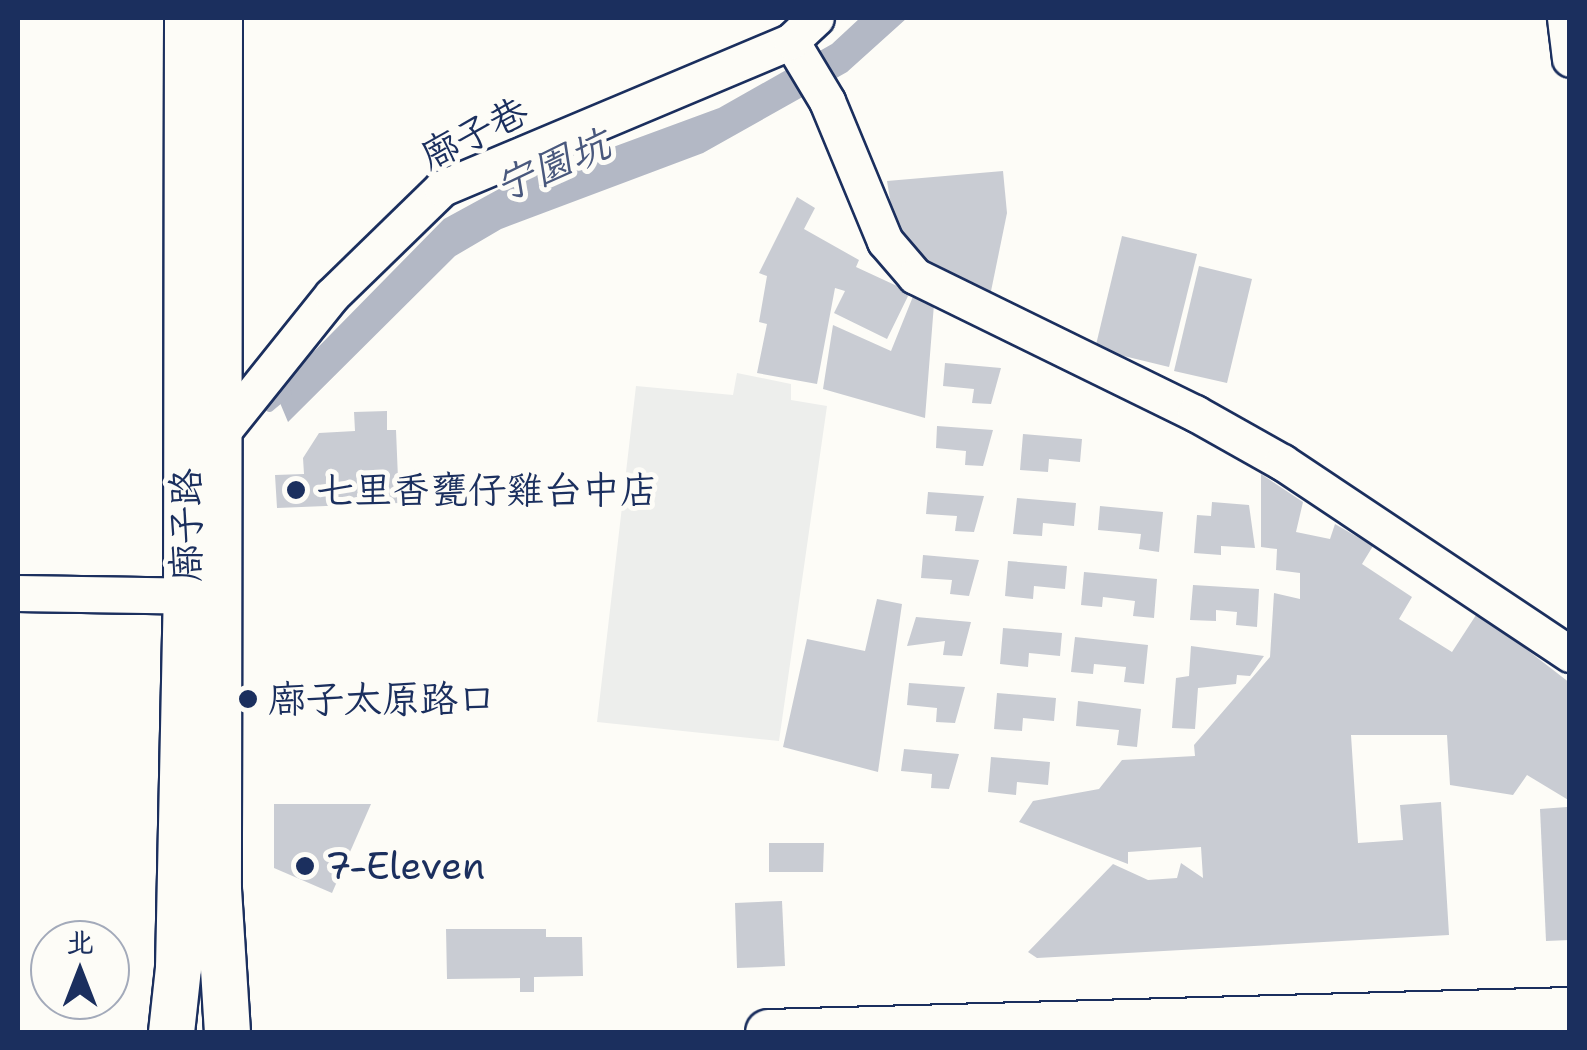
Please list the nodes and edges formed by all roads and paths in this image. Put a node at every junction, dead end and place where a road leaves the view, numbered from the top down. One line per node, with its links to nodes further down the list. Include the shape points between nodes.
1 (187, 18): 6 (main road, 廍子路)
2 (219, 18): 6 (main road, 廍子路)
3 (1565, 18): 5 (street)
4 (802, 38): 6 (street, 廍子巷, via 442,188); 9 (street, via 886,241 915,276 1282,462)
5 (1570, 60)
6 (202, 436): 8 (main road, 廍子路)
7 (18, 593): 8 (street)
8 (202, 596): 11 (main road, 廍子路); 12 (main road, 廍子路)
9 (1570, 654)
10 (1570, 1010): 13 (main road)
11 (171, 1032)
12 (227, 1032)
13 (768, 1032)

